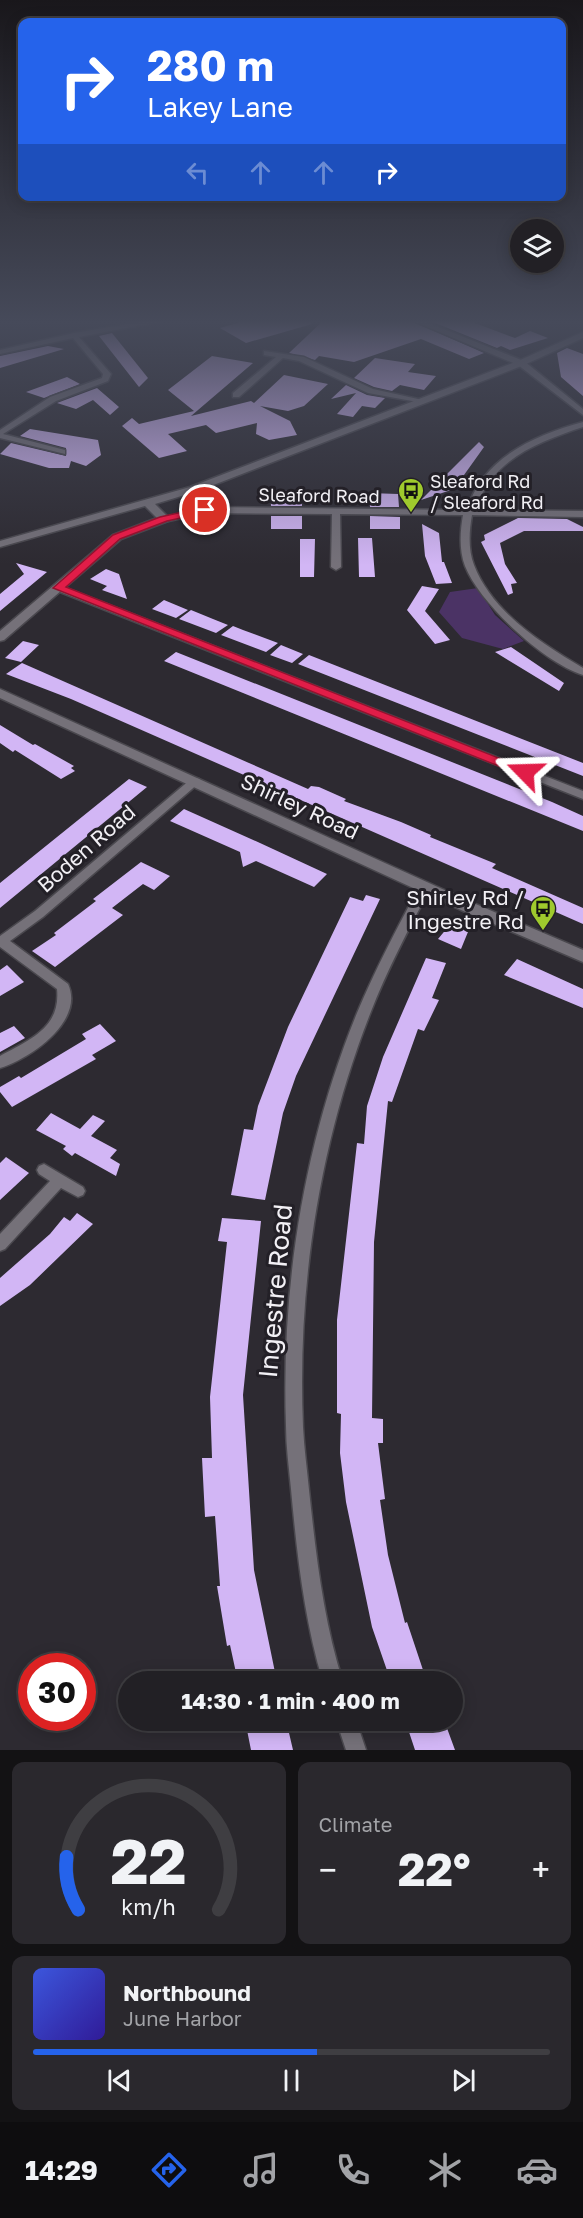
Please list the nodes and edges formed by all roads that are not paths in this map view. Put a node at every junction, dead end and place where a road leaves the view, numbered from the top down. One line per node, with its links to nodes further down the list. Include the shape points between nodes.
1 (49, 402): 6 (street)
2 (421, 402): 8 (street)
3 (569, 402): 4 (street)
4 (583, 413)
5 (583, 424): 11 (street, via 547,436 512,455 482,483)
6 (0, 434): 7 (street)
7 (62, 452)
8 (148, 503): 9 (street); 13 (street)
9 (133, 508): 14 (street); 15 (street)
10 (336, 512): 11 (street, Sleaford Road); 13 (street, Sleaford Road, via 205,510); 16 (street)
11 (469, 513): 12 (street, Sleaford Road); 19 (street, via 465,546 482,587 502,613 532,639)
12 (583, 514)
13 (164, 519): 14 (street)
14 (148, 524): 17 (street, via 117,537)
15 (0, 544)
16 (336, 567)
17 (58, 588): 18 (street); 22 (street)
18 (0, 637)
19 (583, 672)
20 (0, 693): 21 (street, Shirley Road)
21 (195, 781): 23 (street, Shirley Road); 24 (street, Boden Road, via 39,914)
22 (583, 795)
23 (425, 887): 25 (street, Shirley Road); 31 (street, Ingestre Road, via 384,966 328,1114 311,1182 298,1263 294,1420 308,1571)
24 (0, 941): 26 (street, via 63,987 66,1004 52,1031)
25 (583, 956)
26 (0, 1063)
27 (44, 1170): 28 (street)
28 (60, 1180): 29 (street); 30 (street)
29 (78, 1191)
30 (0, 1244)
31 (331, 1671)
32 (350, 1731): 33 (street)
33 (356, 1750)

